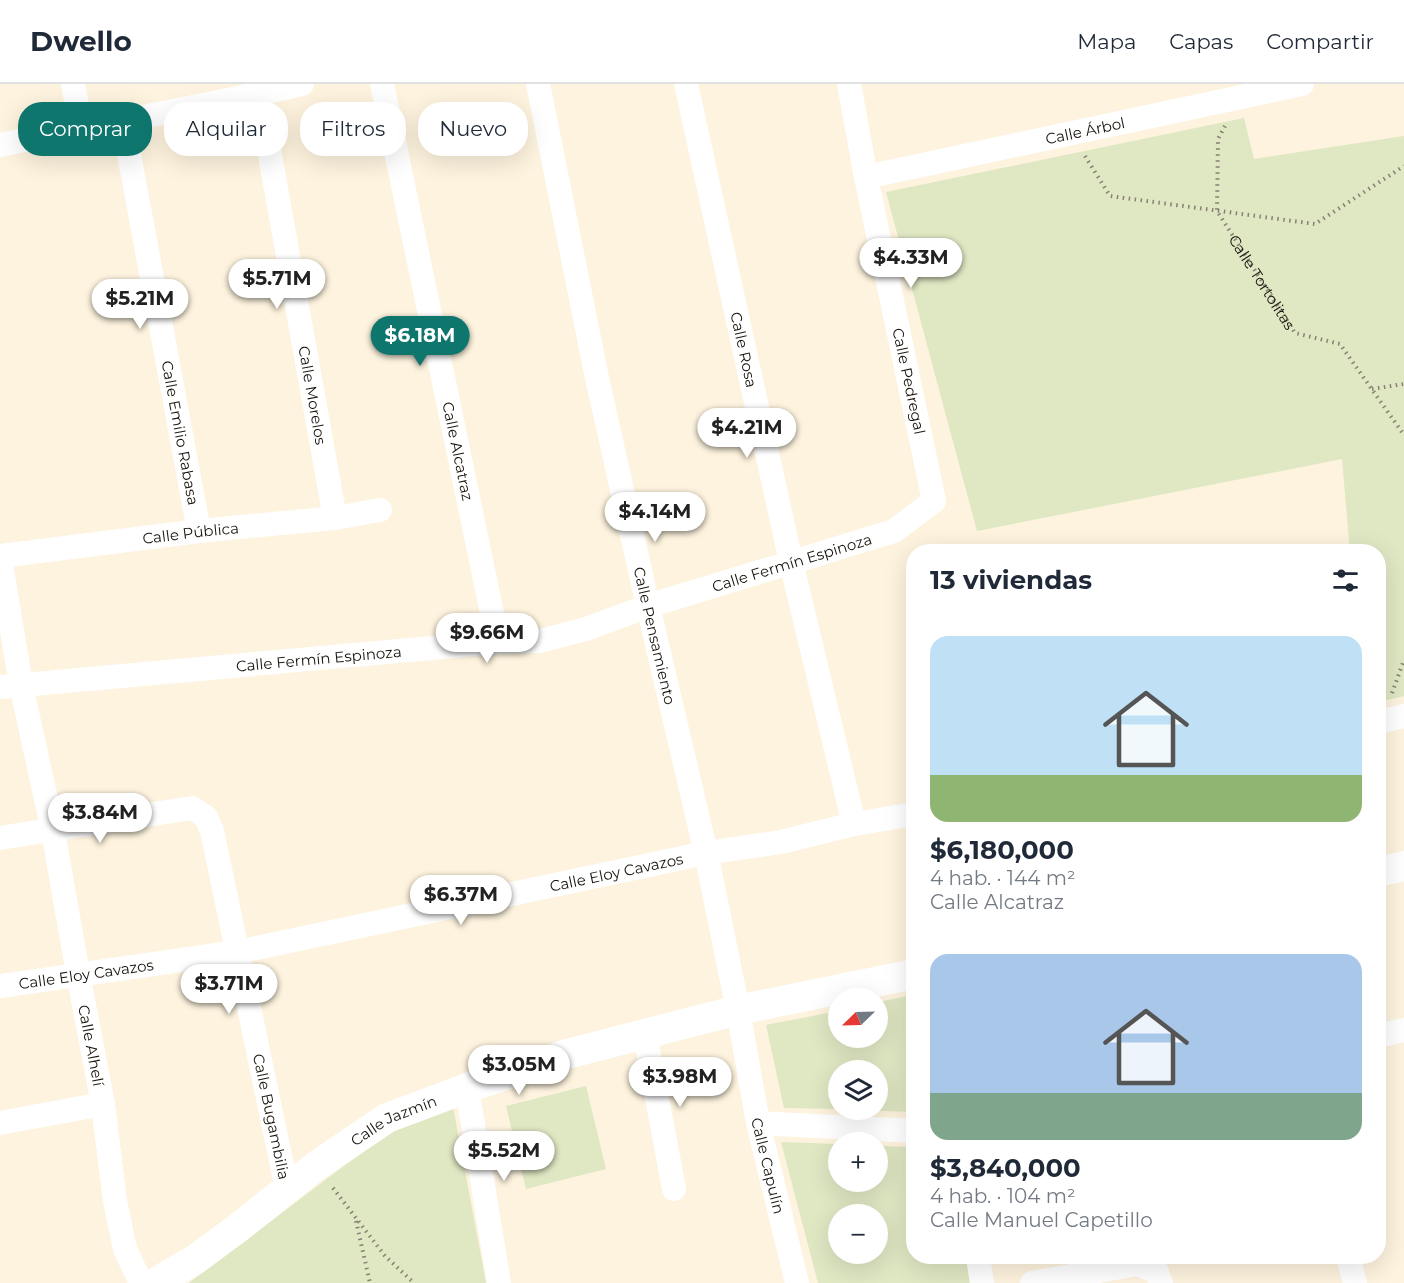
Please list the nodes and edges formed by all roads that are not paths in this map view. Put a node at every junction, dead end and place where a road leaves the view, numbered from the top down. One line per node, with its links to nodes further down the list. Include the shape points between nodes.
1 (73, 84): 10 (street)
2 (302, 84): 9 (street)
3 (382, 84): 23 (street, Calle Alcatraz)
4 (538, 84): 22 (street, Calle Pensamiento)
5 (686, 84): 21 (street, Calle Rosa)
6 (849, 84): 15 (street, Calle Pedregal)
7 (1302, 84): 8 (street, Calle Árbol)
8 (1240, 91): 15 (street, Calle Árbol)
9 (260, 94): 11 (street); 18 (street, Calle Morelos)
10 (76, 102)
11 (152, 116)
12 (18, 141): 13 (street)
13 (0, 145)
14 (129, 156): 19 (street, Calle Emilio Rabasa)
15 (866, 177): 16 (street, Calle Pedregal)
16 (934, 501): 21 (street, Calle Fermín Espinoza, via 894,531)
17 (380, 510): 18 (street, Calle Pública)
18 (335, 518): 19 (street, Calle Pública)
19 (200, 531): 20 (street, Calle Pública)
20 (0, 557): 24 (street, Calle Alhelí)
21 (791, 562): 22 (street, Calle Fermín Espinoza); 28 (street, Calle Rosa)
22 (648, 606): 23 (street, Calle Fermín Espinoza, via 540,641); 31 (street, Calle Pensamiento)
23 (498, 642): 24 (street, Calle Fermín Espinoza)
24 (10, 686): 29 (street, Calle Alhelí)
25 (1404, 716): 26 (street)
26 (1386, 720)
27 (906, 815): 28 (street, Calle Eloy Cavazos)
28 (854, 824): 31 (street, Calle Eloy Cavazos, via 781,842)
29 (53, 831): 30 (street); 34 (street, Calle Bugambilia, via 192,808 206,817); 35 (street, Calle Alhelí)
30 (0, 838)
31 (706, 853): 34 (street, Calle Eloy Cavazos); 38 (street, Calle Pensamiento)
32 (1404, 866): 33 (street)
33 (1386, 870)
34 (237, 952): 35 (street, Calle Eloy Cavazos); 47 (street, Calle Bugambilia)
35 (78, 974): 37 (street, Calle Eloy Cavazos); 43 (street, Calle Alhelí)
36 (906, 976): 38 (street, Calle Jazmín)
37 (0, 986)
38 (738, 1010): 40 (street, Calle Jazmín); 45 (street, Calle Capulín)
39 (1404, 1030): 41 (street)
40 (645, 1034): 42 (street, Calle Jazmín, via 567,1054); 48 (street)
41 (1386, 1034)
42 (467, 1088): 47 (street, Calle Jazmín, via 387,1118); 53 (street)
43 (103, 1104): 44 (street); 51 (street, Calle Alhelí, via 125,1249)
44 (0, 1123)
45 (759, 1123): 46 (street); 54 (street, Calle Capulín)
46 (906, 1131)
47 (287, 1189): 52 (street, Calle Jazmín, via 196,1259)
48 (674, 1189)
49 (979, 1264): 55 (street)
50 (1350, 1264): 58 (street)
51 (141, 1283)
52 (155, 1283)
53 (499, 1283)
54 (797, 1283)
55 (982, 1283)
56 (1032, 1283): 57 (street, via 1137,1264 1157,1272)
57 (1161, 1283)
58 (1355, 1283)

